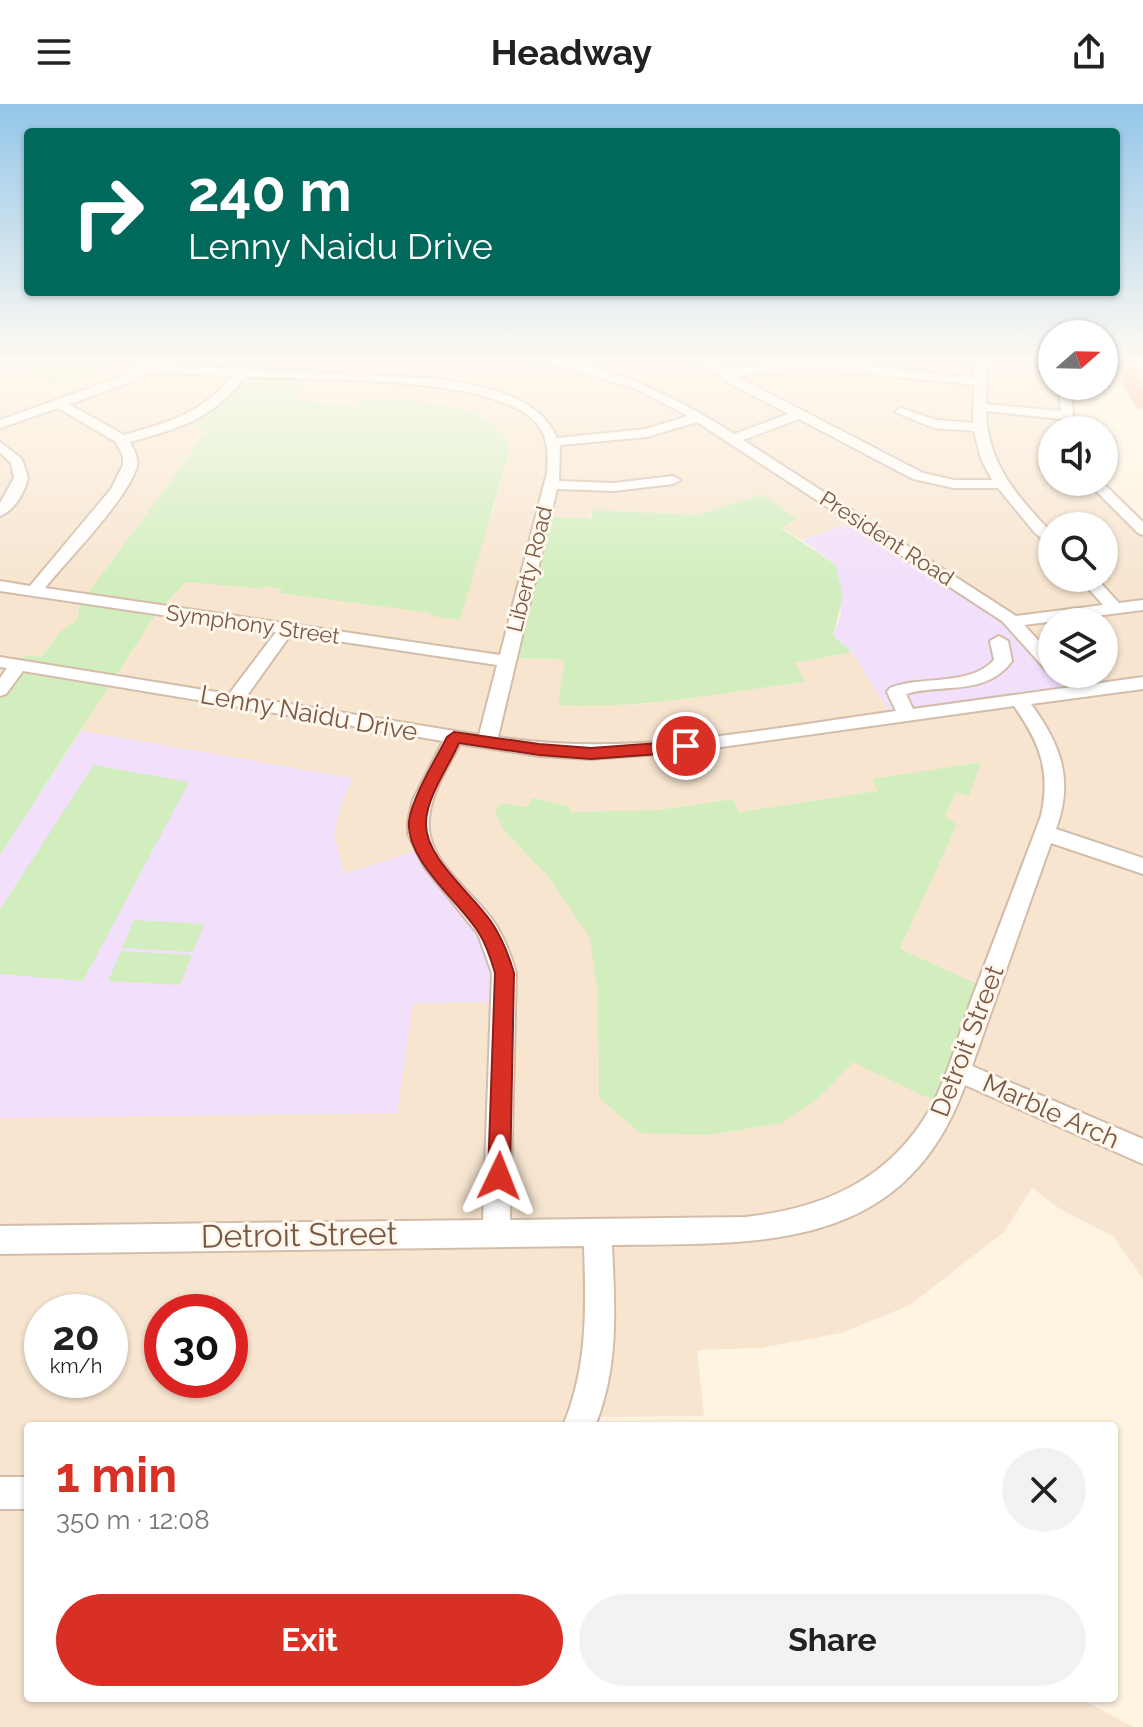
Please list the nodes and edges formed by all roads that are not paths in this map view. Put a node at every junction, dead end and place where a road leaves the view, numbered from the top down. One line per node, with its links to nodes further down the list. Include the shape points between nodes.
1 (110, 433): 10 (street)
2 (144, 433): 10 (street)
3 (549, 433): 11 (street)
4 (648, 433): 11 (street)
5 (726, 433): 9 (street, President Road)
6 (750, 433): 9 (street)
7 (834, 433): 14 (street, via 918,476 954,484)
8 (981, 433): 14 (street)
9 (735, 438): 26 (street, President Road)
10 (122, 440): 21 (street, via 130,456 126,476)
11 (554, 442): 15 (street, Liberty Road)
12 (0, 446): 17 (street, via 22,471 17,492)
13 (673, 480): 15 (street, via 614,487)
14 (1002, 484): 18 (street)
15 (551, 485): 30 (street, Liberty Road)
16 (1108, 496): 19 (street)
17 (0, 512)
18 (1038, 526)
19 (1143, 530)
20 (0, 586): 21 (street, Symphony Street)
21 (34, 591): 27 (street, Symphony Street)
22 (1100, 592): 24 (street)
23 (1143, 605): 24 (street)
24 (1115, 608)
25 (1038, 618): 26 (street)
26 (1013, 621): 29 (street, President Road)
27 (286, 630): 30 (street, Symphony Street); 36 (street)
28 (999, 641): 38 (street, via 1003,661 984,676 896,692)
29 (1038, 650)
30 (506, 661): 40 (street, Liberty Road)
31 (9, 664): 34 (street); 36 (street, Lenny Naidu Drive)
32 (1143, 683): 35 (street, Lenny Naidu Drive)
33 (1070, 688): 35 (street)
34 (0, 690)
35 (1074, 693): 37 (street, Lenny Naidu Drive)
36 (234, 700): 39 (street, Lenny Naidu Drive)
37 (1019, 700): 38 (street, Lenny Naidu Drive); 41 (street, Detroit Street, via 1043,733 1056,768 1055,799)
38 (907, 715): 40 (street, Lenny Naidu Drive, via 638,751 569,752)
39 (454, 737): 40 (street, Lenny Naidu Drive); 45 (street, via 419,813 417,829 432,861 486,928 504,973)
40 (487, 742)
41 (1045, 833): 42 (street); 43 (street, Detroit Street)
42 (1143, 866)
43 (958, 1071): 44 (street, Marble Arch); 46 (street, Detroit Street, via 927,1140 893,1176 836,1209 775,1228)
44 (1143, 1152)
45 (496, 1232): 46 (street, Detroit Street); 47 (street, Detroit Street)
46 (598, 1233): 48 (street, via 600,1361)
47 (0, 1240)
48 (581, 1422)
49 (0, 1493): 50 (street)
50 (24, 1493)

